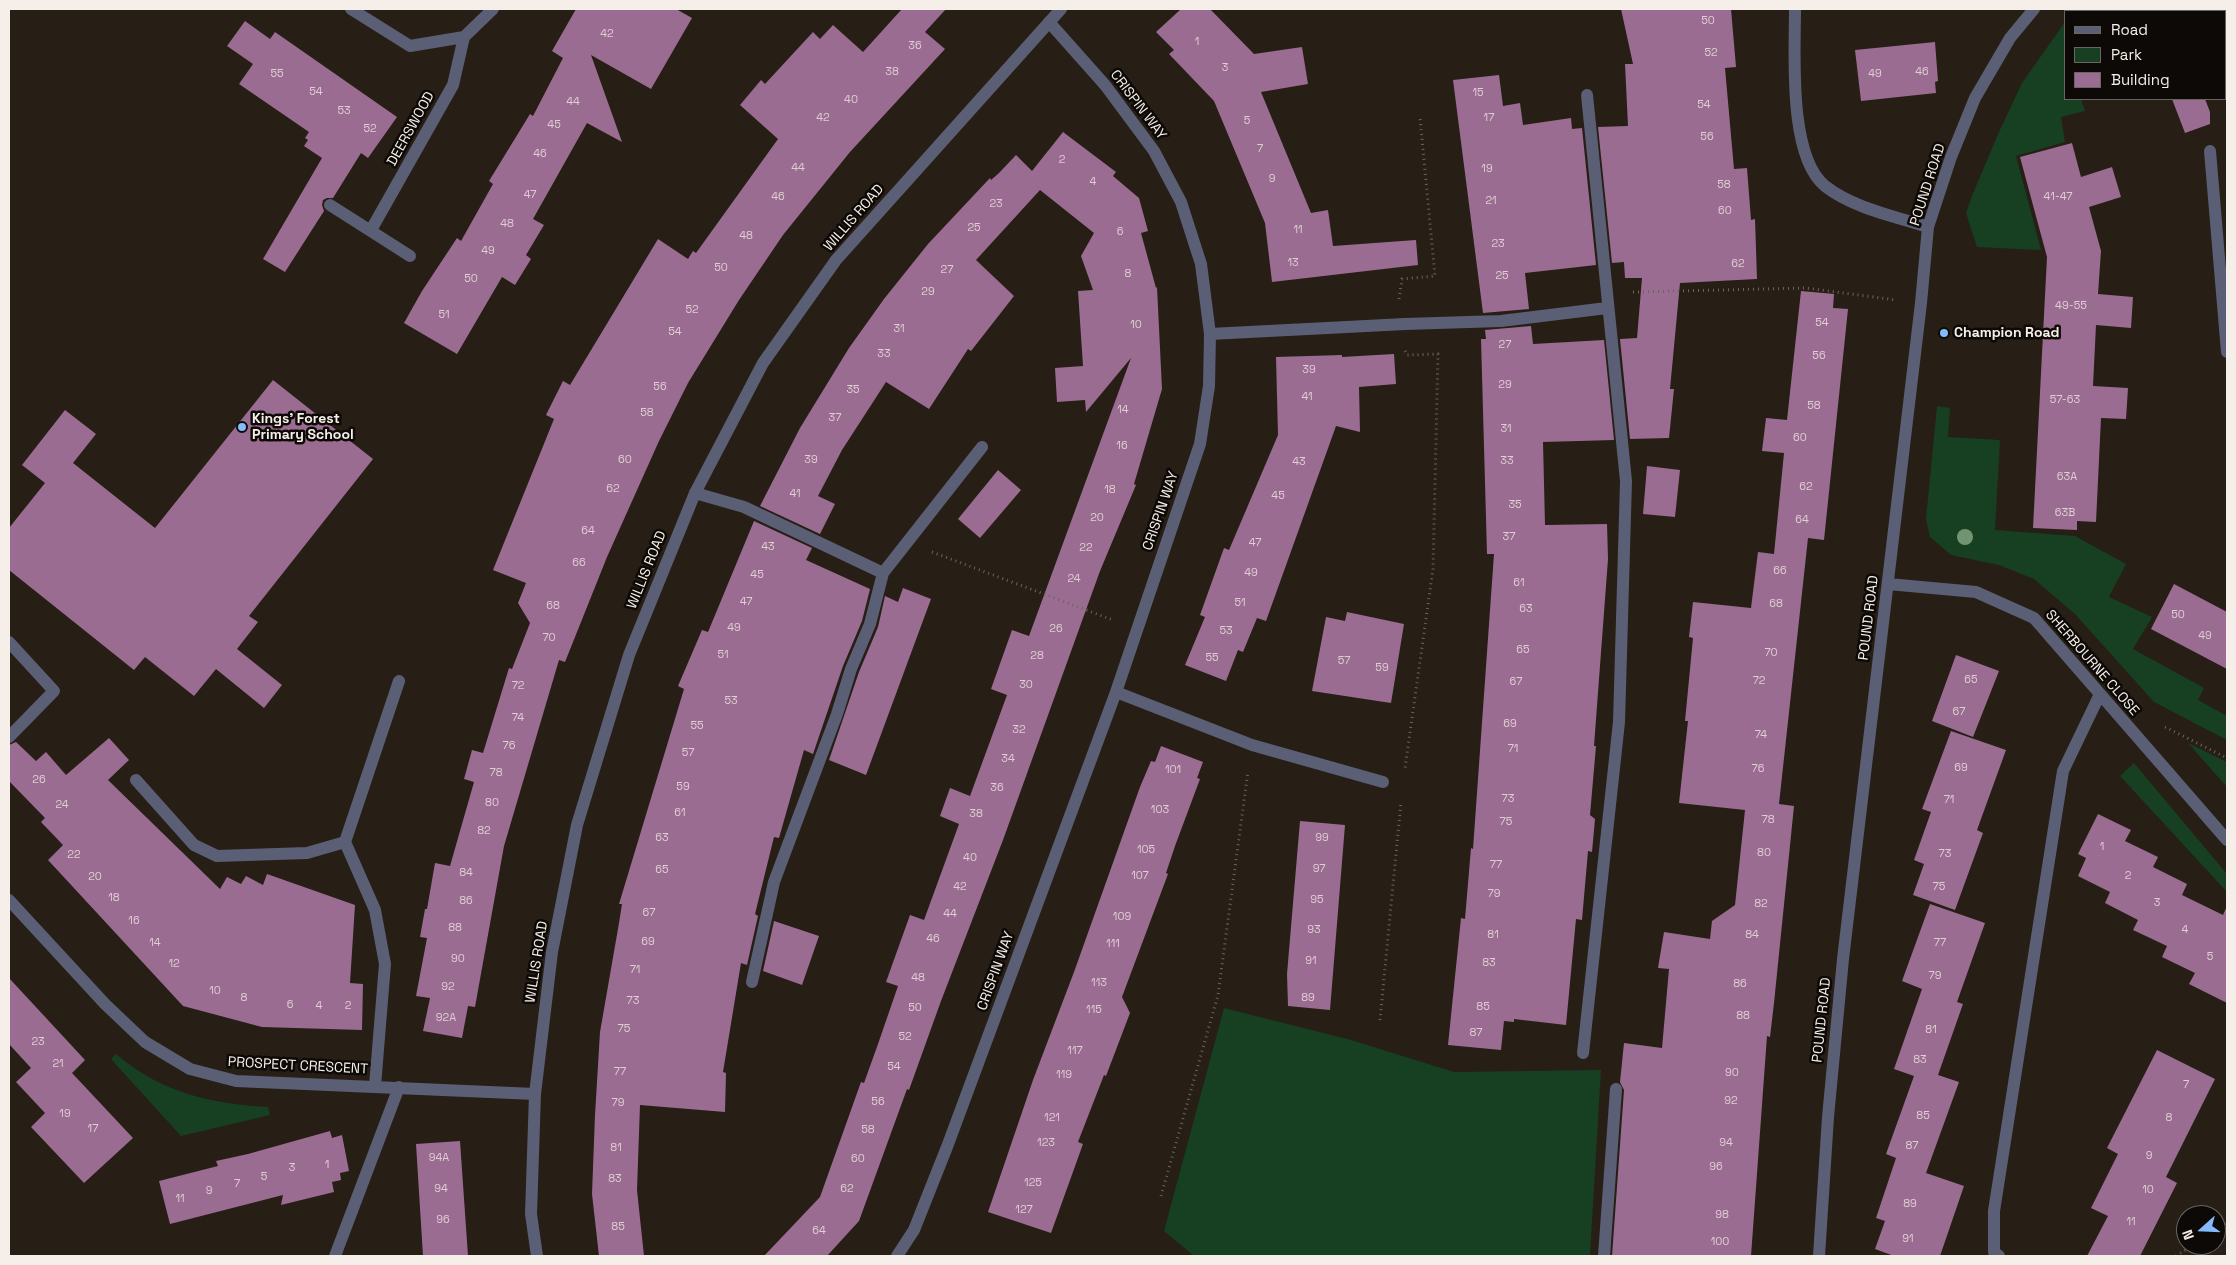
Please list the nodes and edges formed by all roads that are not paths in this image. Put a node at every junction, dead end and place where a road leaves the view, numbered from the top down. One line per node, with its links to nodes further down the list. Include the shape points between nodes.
1 (351, 9): 7 (street, via 410,46)
2 (493, 9): 7 (street)
3 (1060, 9): 6 (street, WILLIS ROAD)
4 (1795, 9): 11 (street, via 1796,116 1807,160 1824,185 1848,200)
5 (2034, 9): 11 (street, POUND ROAD, via 2010,38 1975,98)
6 (1049, 22): 15 (street, CRISPIN WAY, via 1106,85 1154,151 1181,202 1201,264); 18 (street, WILLIS ROAD, via 836,260 762,364)
7 (464, 37): 12 (street, DEERSWOOD, via 453,85)
8 (1587, 95): 14 (street)
9 (2210, 151): 16 (street)
10 (330, 205): 12 (street)
11 (1928, 227): 20 (street, POUND ROAD)
12 (371, 230): 13 (street)
13 (410, 256)
14 (1607, 308): 15 (street, via 1501,321); 32 (street, via 1626,481 1619,712)
15 (1210, 334): 23 (street, CRISPIN WAY, via 1209,386 1200,444)
16 (2227, 352)
17 (982, 447): 19 (street)
18 (695, 493): 19 (street, via 744,507); 36 (street, WILLIS ROAD, via 629,654 577,825 552,952)
19 (883, 573): 31 (street, via 870,624 774,882)
20 (1888, 584): 24 (street, SHERBOURNE CLOSE, via 1976,592 2034,618); 41 (street, POUND ROAD, via 1842,968)
21 (9, 642): 25 (street, via 54,692)
22 (399, 681): 29 (street)
23 (1116, 692): 27 (street, via 1252,745); 39 (street, CRISPIN WAY, via 947,1148 914,1230)
24 (2100, 694): 28 (street, SHERBOURNE CLOSE); 42 (street, via 2062,771 1994,1212 1994,1252)
25 (9, 737)
26 (136, 780): 29 (street, via 194,845 217,856 307,853)
27 (1383, 782)
28 (2227, 840)
29 (345, 842): 33 (street, via 375,910 384,964)
30 (9, 900): 33 (street, PROSPECT CRESCENT, via 118,1017 145,1042 190,1069 236,1080)
31 (752, 982)
32 (1583, 1052)
33 (375, 1086): 34 (street, PROSPECT CRESCENT)
34 (399, 1087): 36 (street, PROSPECT CRESCENT); 37 (street)
35 (1616, 1089): 40 (street)
36 (534, 1094): 38 (street, WILLIS ROAD, via 531,1214)
37 (335, 1256)
38 (537, 1256)
39 (897, 1256)
40 (1604, 1256)
41 (1819, 1256)
42 (1999, 1256)

